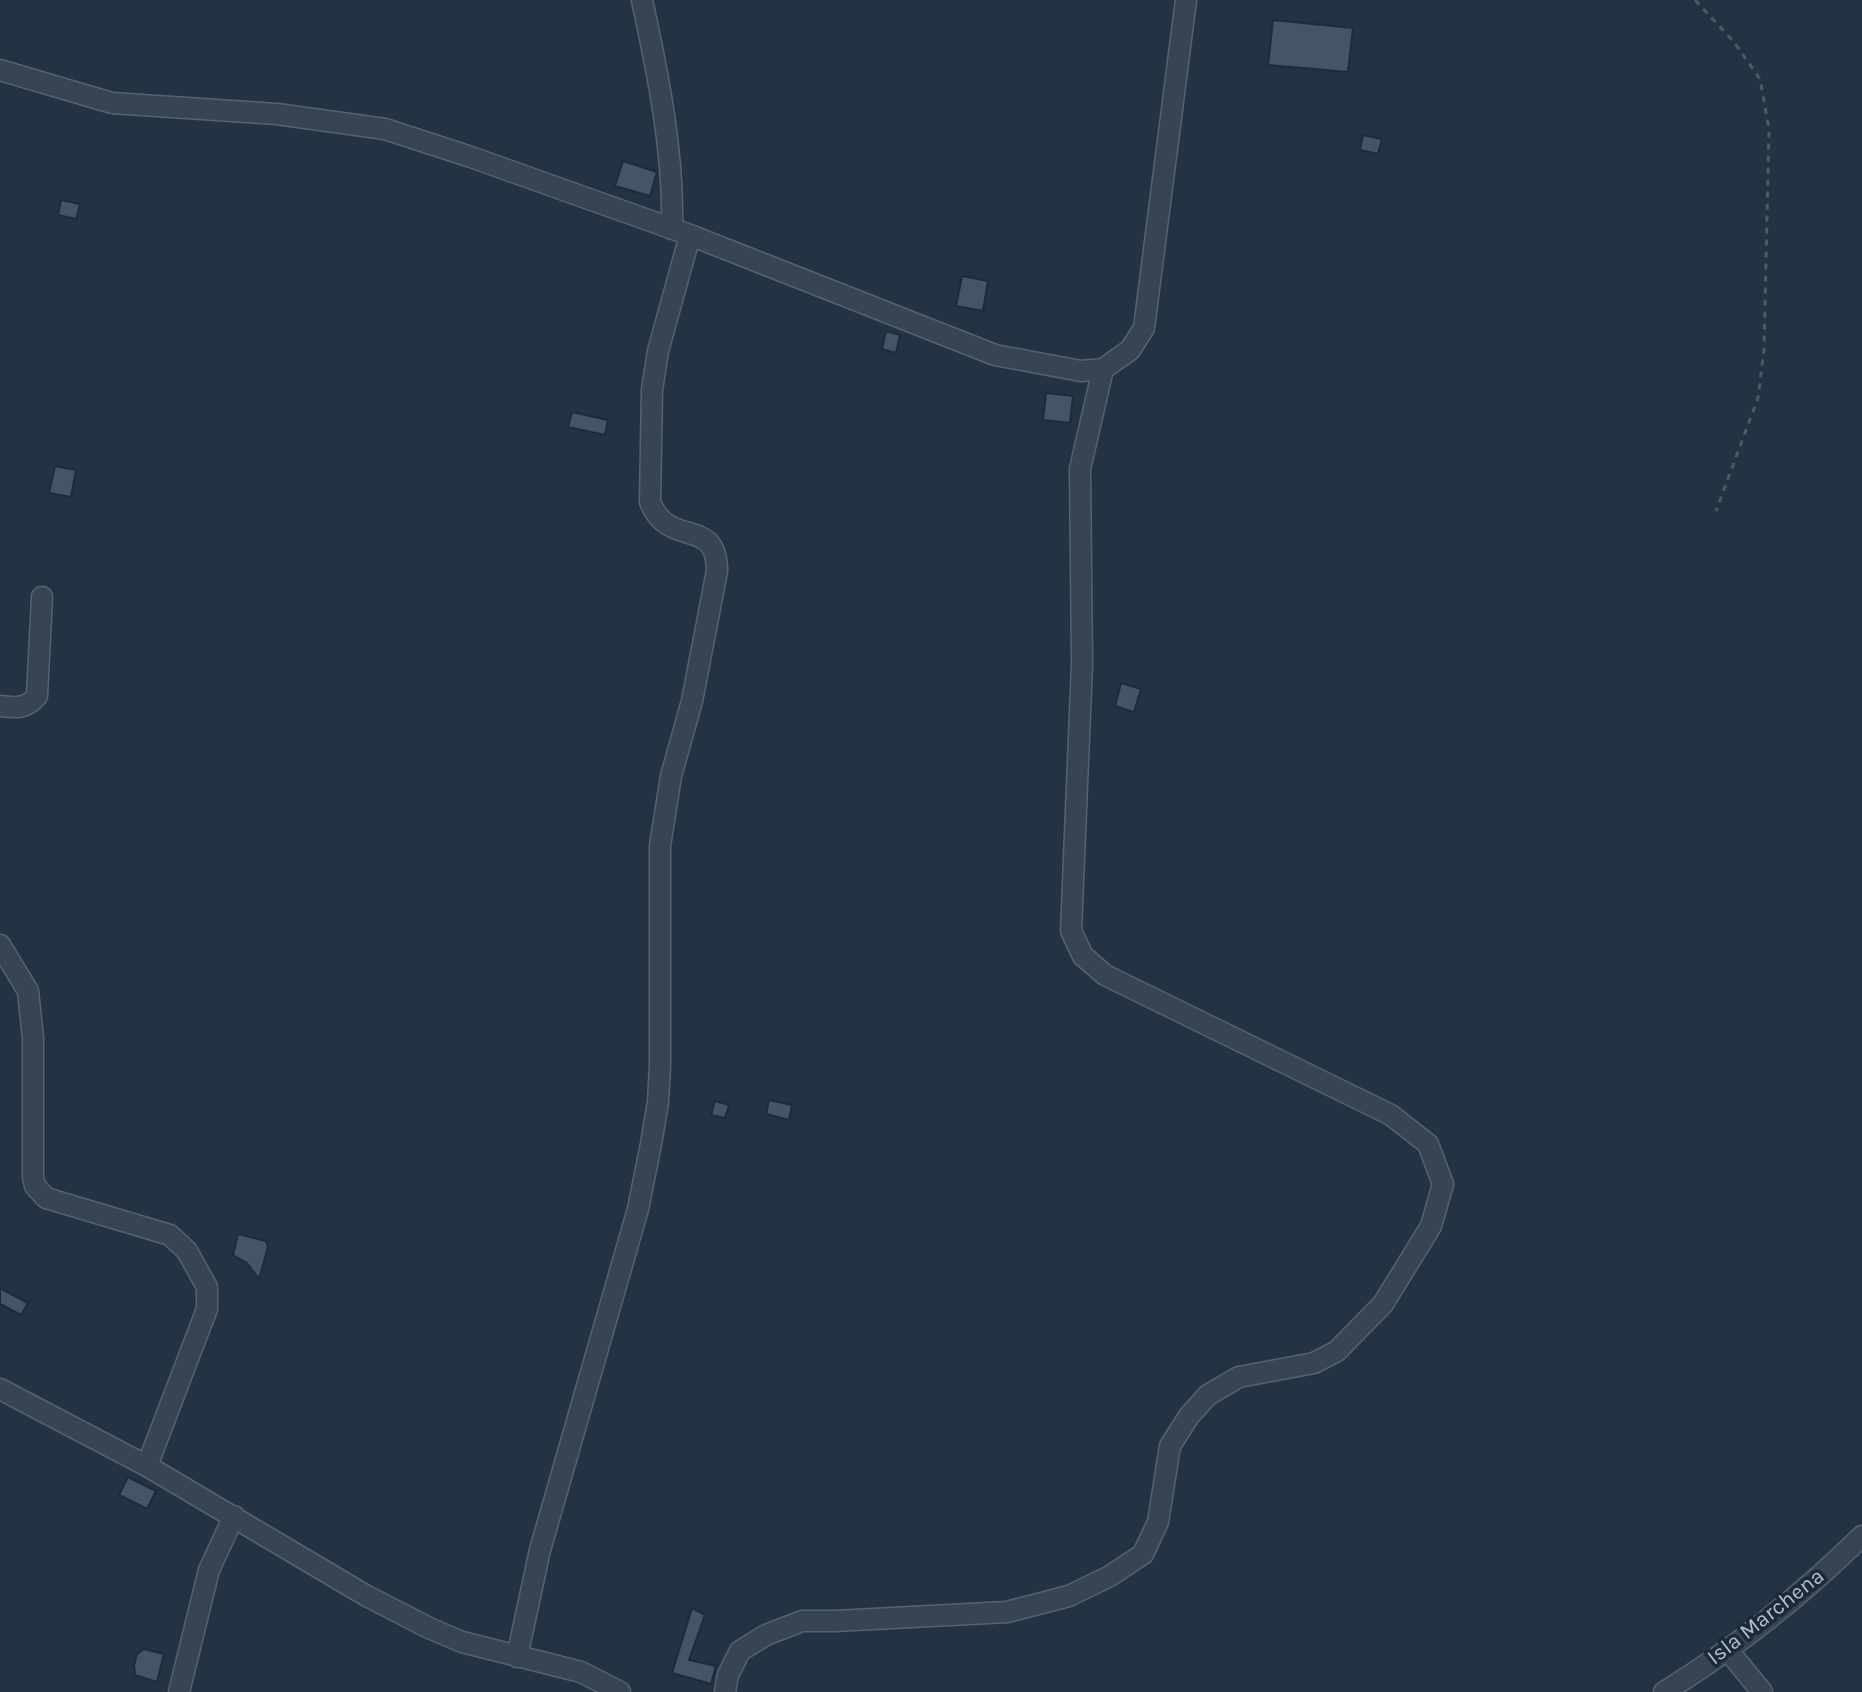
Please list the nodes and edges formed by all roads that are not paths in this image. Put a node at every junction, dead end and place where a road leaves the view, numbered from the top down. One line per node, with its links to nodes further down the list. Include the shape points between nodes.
1 (642, 0): 4 (street)
2 (1186, 0): 5 (street, via 1144,328 1130,350)
3 (0, 70): 4 (street, via 112,103 277,114 385,129)
4 (681, 232): 5 (street, via 995,355 1081,371); 14 (street, via 656,364 650,502 665,525 711,544 717,571 660,846 658,1102 638,1209 540,1550)
5 (1103, 369): 18 (street, via 1080,469 1082,664 1071,931 1083,956 1105,975 1391,1115 1428,1144 1443,1184 1431,1226 1383,1304 1337,1351 1314,1363 1239,1377 1208,1395 1170,1446 1158,1522 1143,1554 1110,1576 1069,1596 1007,1612 802,1621 740,1651)
6 (42, 597): 7 (street, via 37,696 21,708)
7 (0, 706)
8 (0, 945): 10 (street, via 28,991 35,1186 46,1198 170,1235 187,1251 207,1287 207,1309)
9 (0, 1389): 10 (street)
10 (147, 1466): 11 (street)
11 (234, 1516): 14 (street, via 429,1628); 16 (street, via 209,1570)
12 (1862, 1536): 13 (street, Isla Marchena, via 1823,1575)
13 (1727, 1649): 15 (street, Isla Marchena); 19 (street)
14 (517, 1657): 17 (street, via 581,1672)
15 (1673, 1690)
16 (179, 1692)
17 (620, 1692)
18 (725, 1692)
19 (1762, 1692)

